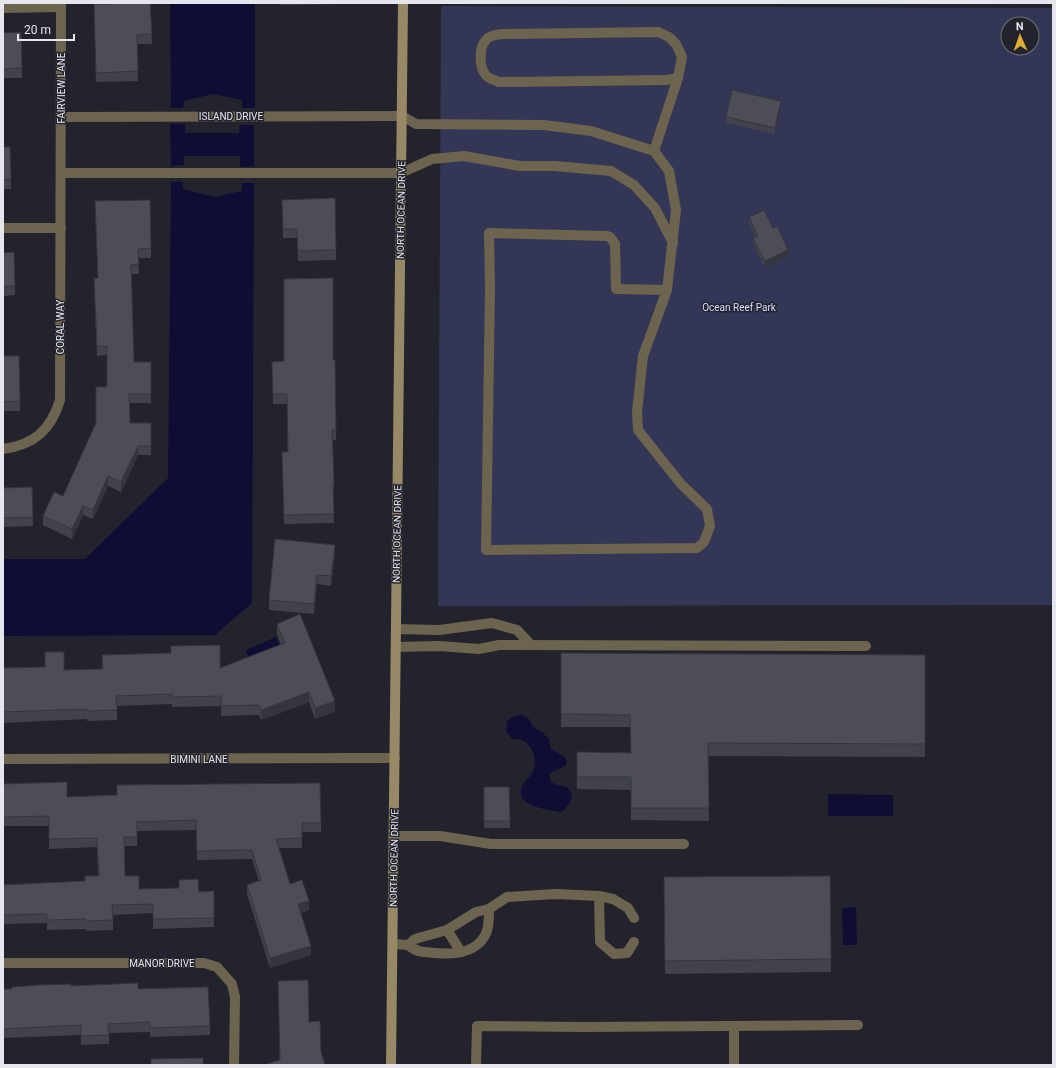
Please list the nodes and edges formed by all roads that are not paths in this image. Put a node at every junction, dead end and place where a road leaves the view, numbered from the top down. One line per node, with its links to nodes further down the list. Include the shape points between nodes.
1 (403, 3): 5 (main road, NORTH OCEAN DRIVE)
2 (61, 5): 3 (street); 6 (street, FAIRVIEW LANE)
3 (3, 8)
4 (678, 78): 4 (street, via 682,57 676,44 658,32 500,34 492,35 485,40 481,52 485,74 499,82); 7 (street)
5 (402, 116): 6 (street, ISLAND DRIVE); 7 (street, via 416,124 544,125 591,131); 9 (main road, NORTH OCEAN DRIVE)
6 (61, 117): 8 (street, FAIRVIEW LANE)
7 (654, 151): 12 (street, via 669,171 676,210)
8 (61, 173): 9 (street); 11 (street, CORAL WAY)
9 (401, 173): 12 (street, via 432,159 464,156 520,166 611,171 634,185 655,208); 15 (main road, NORTH OCEAN DRIVE)
10 (3, 228): 11 (street)
11 (61, 228): 14 (street, CORAL WAY, via 60,400 49,426 39,436 16,447)
12 (673, 242): 13 (street)
13 (667, 290): 13 (street, via 643,356 638,430 681,484 707,509 710,526 704,542 697,548 486,550 489,233 607,236 615,244 616,289)
14 (3, 449)
15 (396, 629): 16 (street, via 439,630 492,623 517,630); 18 (main road, NORTH OCEAN DRIVE)
16 (531, 645): 17 (street); 18 (street, via 498,645 479,649 439,646)
17 (866, 646)
18 (396, 647): 19 (main road, NORTH OCEAN DRIVE)
19 (395, 758): 20 (street, BIMINI LANE); 21 (main road, NORTH OCEAN DRIVE)
20 (3, 759)
21 (394, 836): 22 (street, via 440,836 491,844); 28 (main road, NORTH OCEAN DRIVE)
22 (684, 844)
23 (598, 896): 24 (street, via 555,894 507,897); 25 (street, via 613,899 628,908); 27 (street, via 600,942 614,954 627,953)
24 (489, 910): 26 (street, via 476,912); 30 (street, via 486,932 481,940 468,951)
25 (634, 918)
26 (447, 930): 29 (street, via 415,939); 30 (street)
27 (634, 942)
28 (393, 944): 29 (street); 35 (main road, NORTH OCEAN DRIVE)
29 (408, 944): 30 (street, via 415,951 448,954)
30 (461, 952)
31 (3, 963): 34 (street, MANOR DRIVE, via 204,963 217,967 232,984 235,997)
32 (734, 1026): 33 (street); 36 (street, via 476,1026); 37 (street)
33 (858, 1026)
34 (234, 1065)
35 (392, 1065)
36 (476, 1065)
37 (734, 1065)

